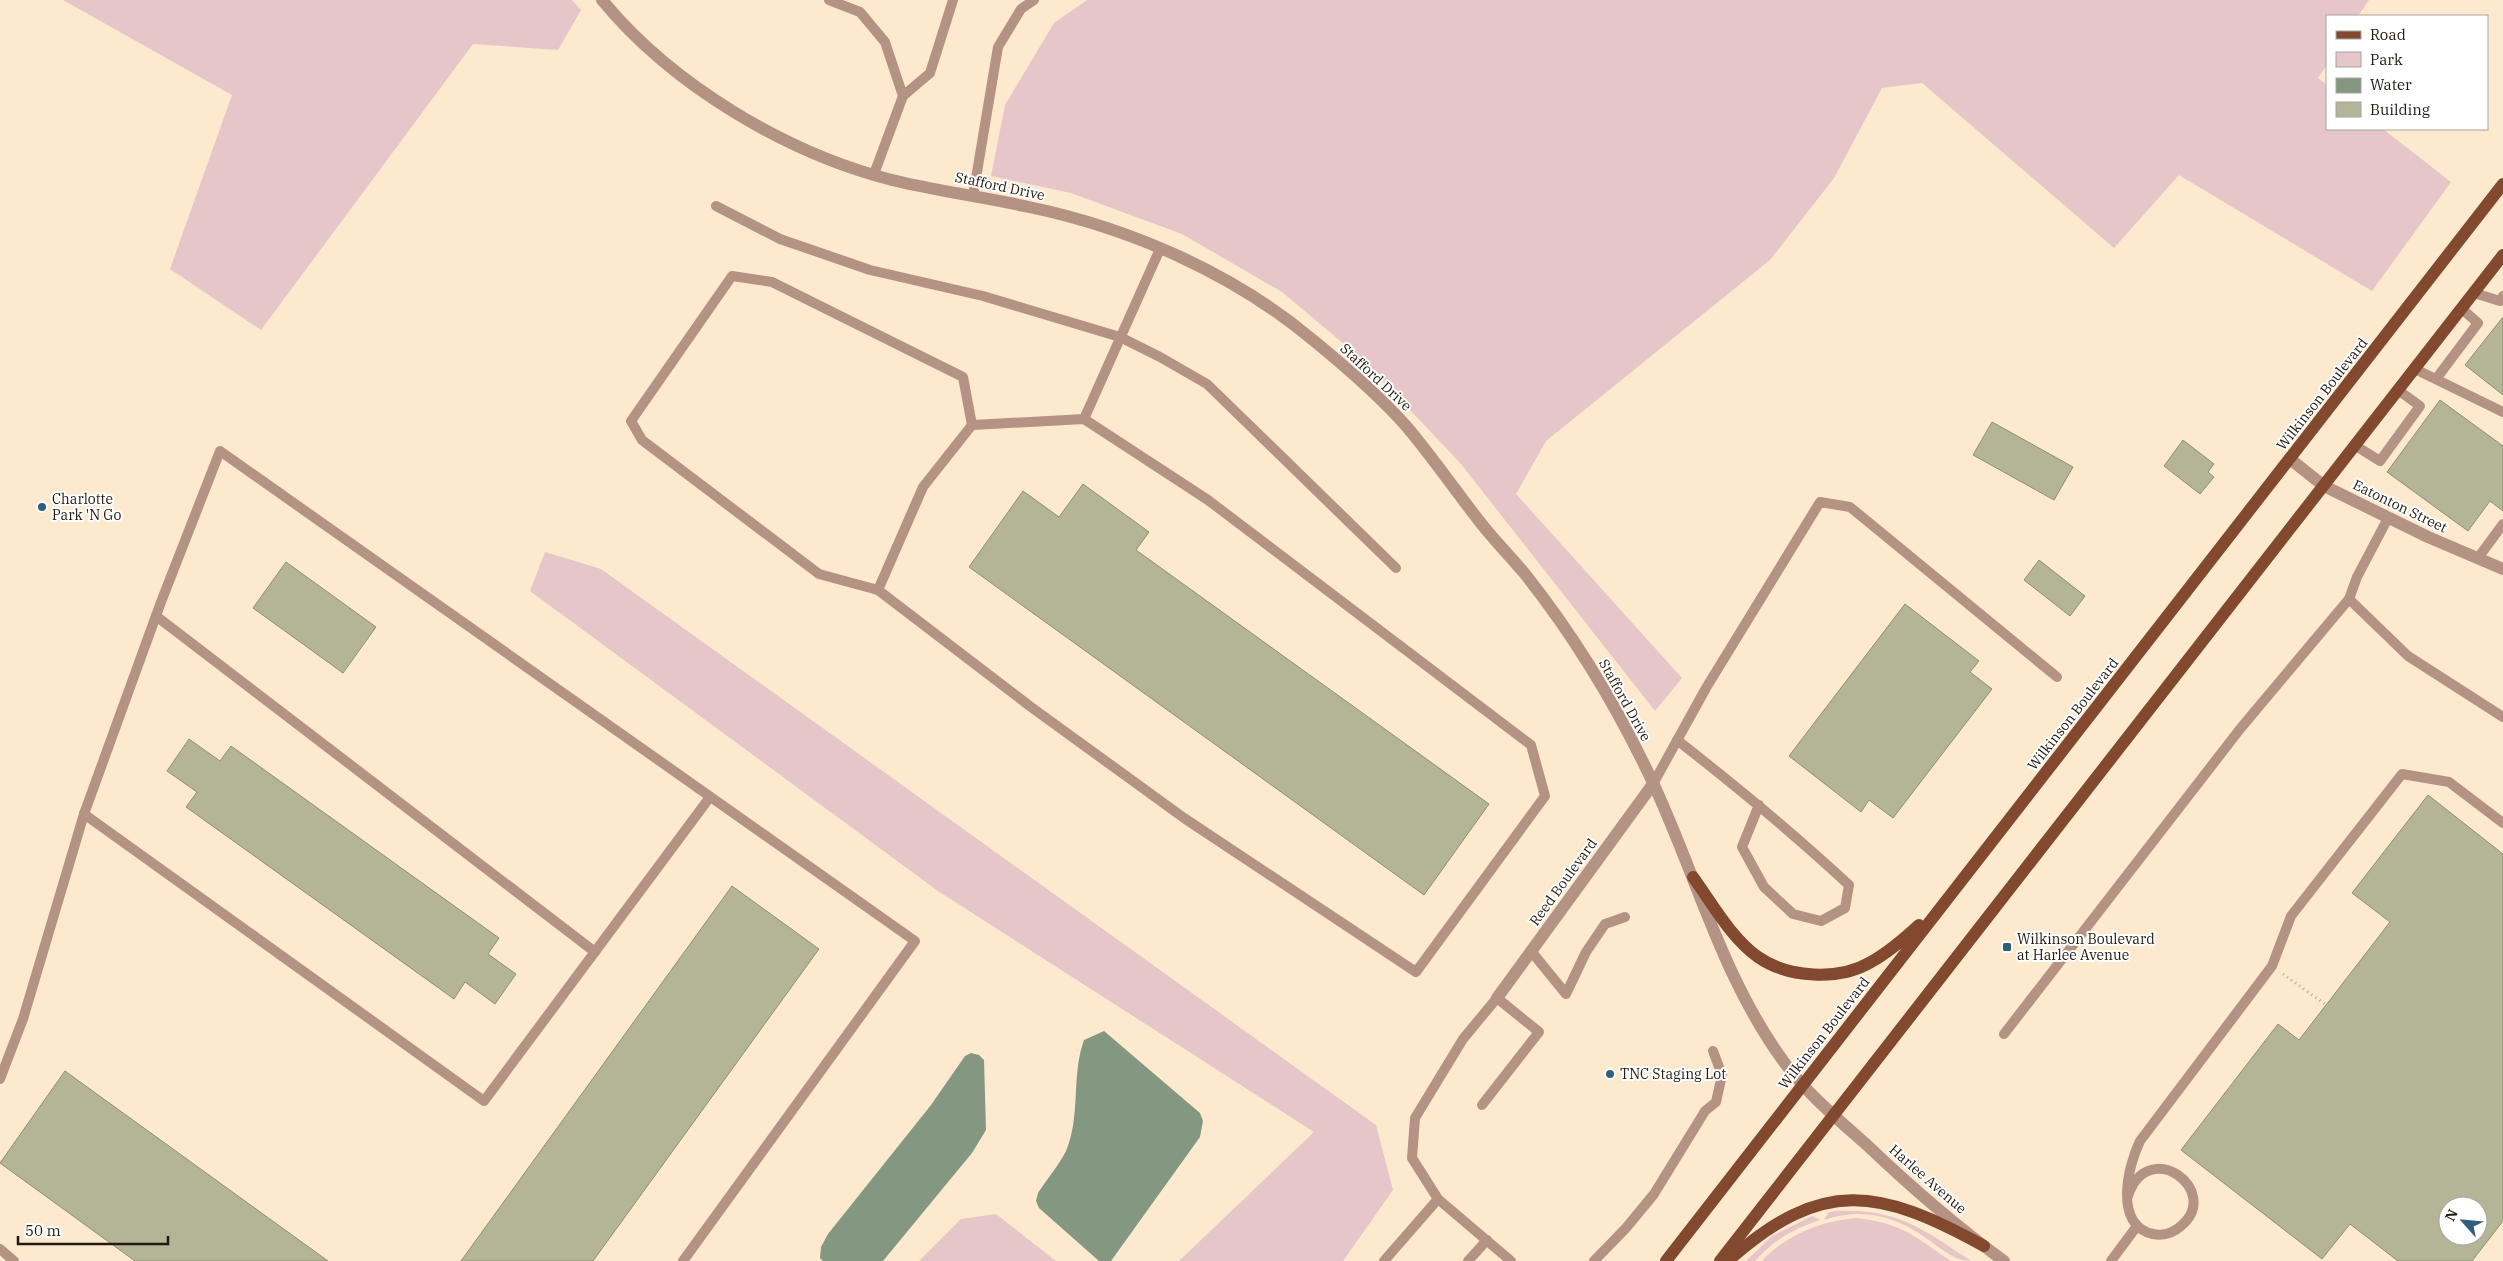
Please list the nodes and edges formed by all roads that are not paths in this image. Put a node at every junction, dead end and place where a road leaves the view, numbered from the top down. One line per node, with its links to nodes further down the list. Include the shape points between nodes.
1 (602, 0): 6 (street, Stafford Drive, via 660,58 711,97 820,156)
2 (829, 0): 5 (lane, via 860,12 885,42)
3 (953, 0): 5 (lane, via 930,73)
4 (1034, 0): 8 (lane, via 1021,9 998,47)
5 (903, 96): 6 (lane)
6 (874, 174): 8 (street, Stafford Drive)
7 (2503, 184): 23 (main road, Wilkinson Boulevard)
8 (973, 196): 10 (street, Stafford Drive, via 1095,224)
9 (716, 206): 15 (lane, via 780,239 870,270 983,296)
10 (1160, 249): 15 (lane); 36 (street, Stafford Drive, via 1261,302 1310,336 1382,400 1527,577 1590,668)
11 (2502, 258): 12 (main road)
12 (2474, 293): 13 (lane, via 2500,300); 14 (main road)
13 (2503, 296)
14 (2462, 308): 16 (main road); 17 (lane, via 2478,323)
15 (1120, 337): 20 (lane); 28 (lane, via 1207,384)
16 (2415, 369): 17 (lane); 18 (main road)
17 (2436, 379): 19 (lane)
18 (2398, 390): 22 (main road); 22 (lane, via 2420,406 2380,461)
19 (2503, 412)
20 (1084, 419): 21 (lane); 30 (lane, via 1208,500 1531,745 1544,796 1416,972 1184,818)
21 (972, 425): 30 (lane, via 923,487); 30 (lane, via 963,377 772,282 732,276 631,421 642,440 819,574)
22 (2356, 446): 24 (main road)
23 (2290, 459): 24 (street, Eatonton Street); 42 (main road, Wilkinson Boulevard)
24 (2324, 486): 25 (street, Eatonton Street); 52 (main road)
25 (2388, 518): 27 (street, Eatonton Street); 31 (lane)
26 (2503, 524): 27 (lane)
27 (2478, 558): 29 (street, Eatonton Street)
28 (1396, 568)
29 (2503, 569)
30 (878, 590)
31 (2349, 599): 34 (lane, via 2408,656); 47 (lane, via 2240,729)
32 (156, 616): 37 (lane, via 220,450); 39 (lane); 45 (lane)
33 (2057, 677): 35 (lane, via 1850,507 1820,502)
34 (2503, 717)
35 (1677, 740): 36 (lane); 38 (lane)
36 (1653, 784): 41 (street, Stafford Drive); 44 (street, Reed Boulevard)
37 (710, 796): 45 (lane); 60 (lane, via 915,941)
38 (1759, 805): 38 (lane, via 1849,885 1845,908 1821,922 1792,914 1764,887 1742,847)
39 (84, 814): 45 (lane, via 484,1101); 49 (lane, via 23,1019)
40 (2503, 823): 53 (lane, via 2449,782 2402,774 2291,916 2272,966 2140,1141 2132,1158)
41 (1693, 877): 42 (main road, via 1732,930 1758,956 1783,970 1808,974 1843,972 1870,964 1897,946); 50 (street, Stafford Drive, via 1730,973 1757,1021)
42 (1950, 896): 50 (main road, Wilkinson Boulevard)
43 (1625, 917): 44 (lane, via 1605,924 1586,952 1566,994)
44 (1531, 951): 46 (street, Reed Boulevard)
45 (595, 952)
46 (1497, 998): 51 (lane, via 1538,1032); 54 (lane, via 1463,1039 1415,1118 1412,1158)
47 (2004, 1034)
48 (1713, 1051): 64 (lane, via 1722,1075 1716,1102 1705,1111 1654,1194)
49 (0, 1079)
50 (1802, 1084): 52 (street, Stafford Drive); 65 (main road, Wilkinson Boulevard)
51 (1482, 1105)
52 (1834, 1116): 57 (street, Harlee Avenue, via 1906,1182); 66 (main road)
53 (2128, 1196): 55 (lane, via 2130,1215); 55 (lane, via 2136,1179 2152,1170 2170,1170 2179,1174 2190,1188 2193,1207 2184,1223 2169,1233 2152,1234)
54 (1438, 1199): 56 (lane); 61 (lane)
55 (2138, 1226): 69 (lane)
56 (1486, 1240): 62 (lane); 63 (lane)
57 (1984, 1246): 67 (main road, via 1937,1220 1900,1207 1848,1200 1794,1213 1766,1230); 68 (street, Harlee Avenue)
58 (0, 1249): 59 (lane)
59 (14, 1261)
60 (683, 1261)
61 (1384, 1261)
62 (1468, 1261)
63 (1511, 1261)
64 (1594, 1261)
65 (1666, 1261)
66 (1720, 1261)
67 (1728, 1261)
68 (2004, 1261)
69 (2111, 1261)

